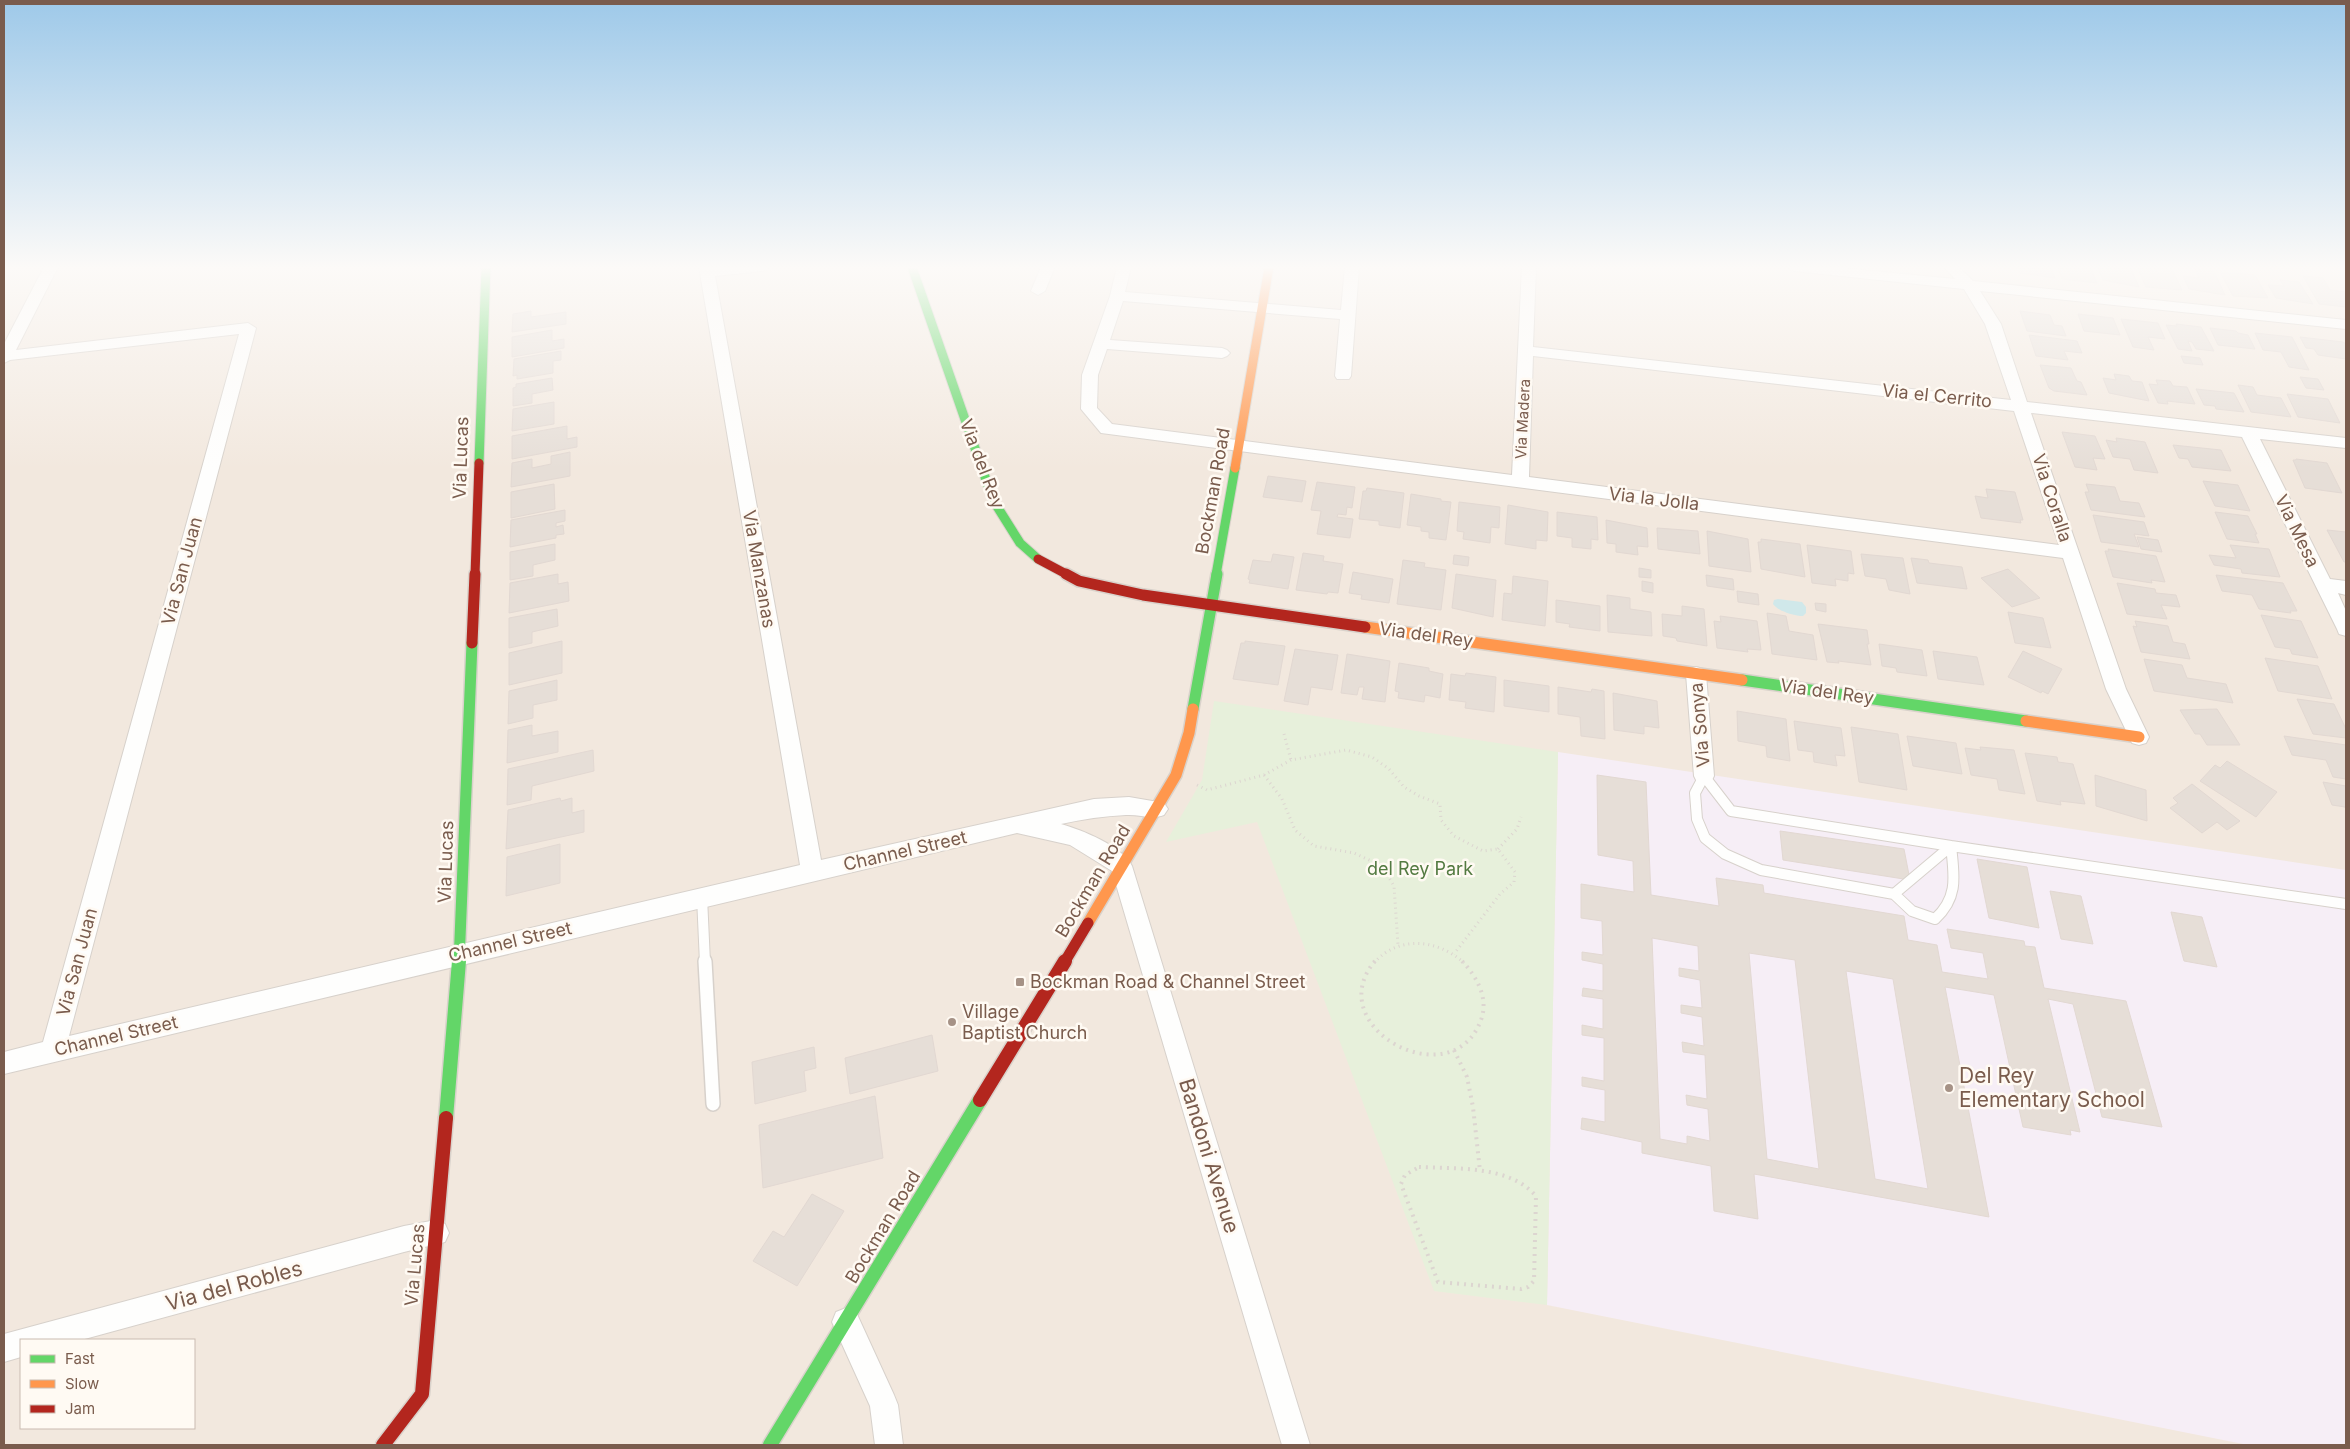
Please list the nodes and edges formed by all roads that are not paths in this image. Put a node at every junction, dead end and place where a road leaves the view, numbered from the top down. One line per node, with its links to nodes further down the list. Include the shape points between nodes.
1 (16, 335): 15 (street)
2 (192, 335): 15 (street, Via San Juan)
3 (246, 335): 39 (street, Via San Juan)
4 (483, 335): 38 (street, Via Lucas)
5 (717, 335): 34 (street, Via Manzanas)
6 (936, 335): 25 (street, Via del Rey, via 993,500 1020,543 1043,562 1079,581 1143,595)
7 (1104, 335): 12 (street, Via la Jolla)
8 (1258, 335): 20 (street, Bockman Road)
9 (1346, 335): 16 (street)
10 (1527, 335): 13 (street, Via Madera)
11 (1996, 335): 17 (street, Via Coralla)
12 (1101, 344): 14 (street); 20 (street, Via la Jolla, via 1090,376 1089,409 1107,429)
13 (1526, 351): 17 (street, Via el Cerrito); 21 (street, Via Madera)
14 (1222, 353)
15 (4, 357)
16 (1343, 376)
17 (2021, 405): 18 (street, Via el Cerrito); 22 (street, Via Coralla)
18 (2248, 432): 19 (street, Via el Cerrito); 23 (street, Via Mesa)
19 (2346, 443)
20 (1238, 447): 21 (street, Via la Jolla); 25 (street, Bockman Road)
21 (1520, 482): 22 (street, Via la Jolla)
22 (2071, 553): 28 (street, Via Coralla, via 2116,689)
23 (2324, 585): 24 (street); 26 (street, Via Mesa)
24 (2346, 588)
25 (1211, 604): 27 (street, Via del Rey); 30 (street, Bockman Road, via 1189,733 1176,775)
26 (2346, 629)
27 (1696, 674): 28 (street, Via del Rey); 29 (street, Via Sonya)
28 (2139, 737)
29 (1704, 776): 32 (lane, via 1731,811); 35 (lane, via 1695,793 1697,819 1705,838 1724,854 1761,870)
30 (1157, 809): 31 (street, Channel Street, via 1129,806 1094,808); 33 (street, Bockman Road)
31 (1017, 824): 33 (street, Channel Street, via 1080,838); 34 (street, Channel Street)
32 (1951, 846): 35 (lane); 35 (lane, via 1954,889 1947,911 1935,919 1921,916 1908,911); 37 (lane)
33 (1121, 866): 43 (street, Bockman Road); 50 (street, Bandoni Avenue)
34 (812, 872): 36 (street, Channel Street)
35 (1894, 894)
36 (702, 897): 38 (street, Channel Street); 41 (lane)
37 (2346, 904)
38 (460, 954): 39 (street, Channel Street); 42 (street, Via Lucas)
39 (53, 1051): 40 (street, Channel Street)
40 (4, 1063)
41 (713, 1104)
42 (436, 1233): 44 (street, Via del Robles); 47 (street, Via Lucas, via 422,1394)
43 (846, 1322): 48 (street, Bockman Road); 49 (street, via 884,1405)
44 (36, 1339)
45 (20, 1343): 46 (street)
46 (4, 1348)
47 (383, 1445)
48 (770, 1445)
49 (889, 1445)
50 (1296, 1445)

